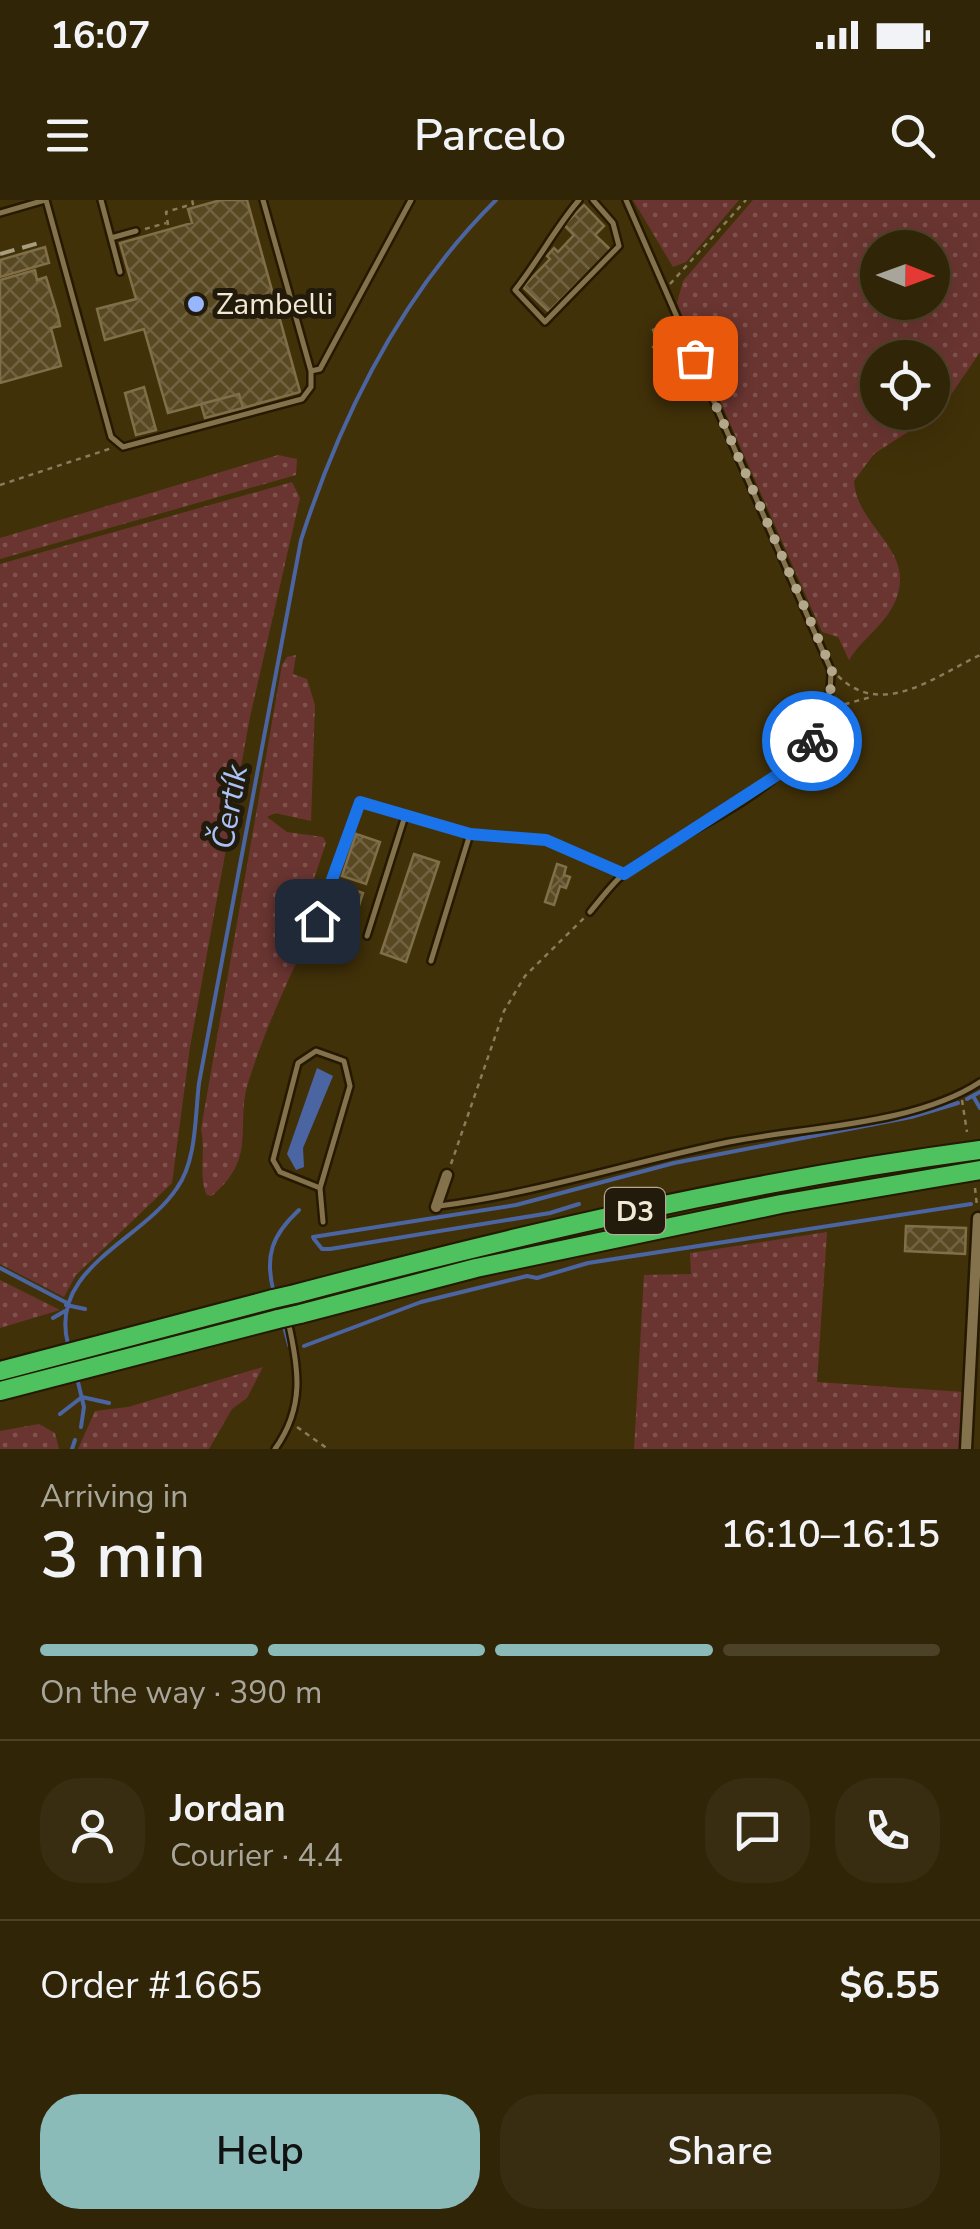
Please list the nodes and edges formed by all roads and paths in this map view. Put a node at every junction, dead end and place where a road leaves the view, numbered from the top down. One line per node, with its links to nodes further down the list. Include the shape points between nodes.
1 (46, 200): 10 (lane); 16 (lane, via 110,438)
2 (100, 200): 12 (lane)
3 (192, 200): 11 (path, via 166,212 168,224)
4 (263, 200): 15 (lane)
5 (411, 200): 15 (lane, via 320,369)
6 (579, 200): 7 (lane, via 515,290 545,322 619,246 612,223)
7 (593, 200)
8 (626, 200): 14 (lane)
9 (746, 200): 14 (path)
10 (0, 213)
11 (136, 231): 12 (lane)
12 (111, 238): 13 (lane)
13 (120, 272)
14 (664, 288): 19 (lane)
15 (311, 371): 16 (lane, via 311,388 302,399 134,446)
16 (117, 444): 17 (path)
17 (0, 484)
18 (980, 655): 20 (path, via 889,698)
19 (832, 670): 20 (path); 21 (lane)
20 (871, 697): 21 (path)
21 (829, 708): 24 (lane, via 816,736 785,770)
22 (406, 816): 23 (lane); 26 (lane, via 360,802); 27 (lane)
23 (470, 834): 24 (lane, via 546,840); 28 (lane)
24 (624, 874): 25 (lane)
25 (590, 912): 33 (path, via 525,976 504,1011)
26 (317, 921)
27 (367, 936)
28 (431, 961)
29 (980, 1082): 30 (lane)
30 (961, 1094): 31 (path); 36 (lane)
31 (966, 1132)
32 (980, 1150): 39 (highway, D3, via 712,1195)
33 (447, 1175): 36 (street)
34 (977, 1179): 37 (path); 40 (highway, D3, bridge, via 782,1204)
35 (320, 1188): 35 (lane, via 350,1074 344,1061 316,1052 298,1062 273,1160 291,1179); 38 (lane)
36 (436, 1207)
37 (978, 1218): 47 (street)
38 (322, 1222)
39 (283, 1293): 40 (highway, D3); 44 (lane, via 300,1384)
40 (83, 1359): 41 (highway, D3)
41 (47, 1368): 42 (highway, D3); 43 (highway, D3)
42 (0, 1371)
43 (0, 1391)
44 (291, 1424): 45 (lane); 46 (path)
45 (274, 1449)
46 (328, 1449)
47 (966, 1449)

